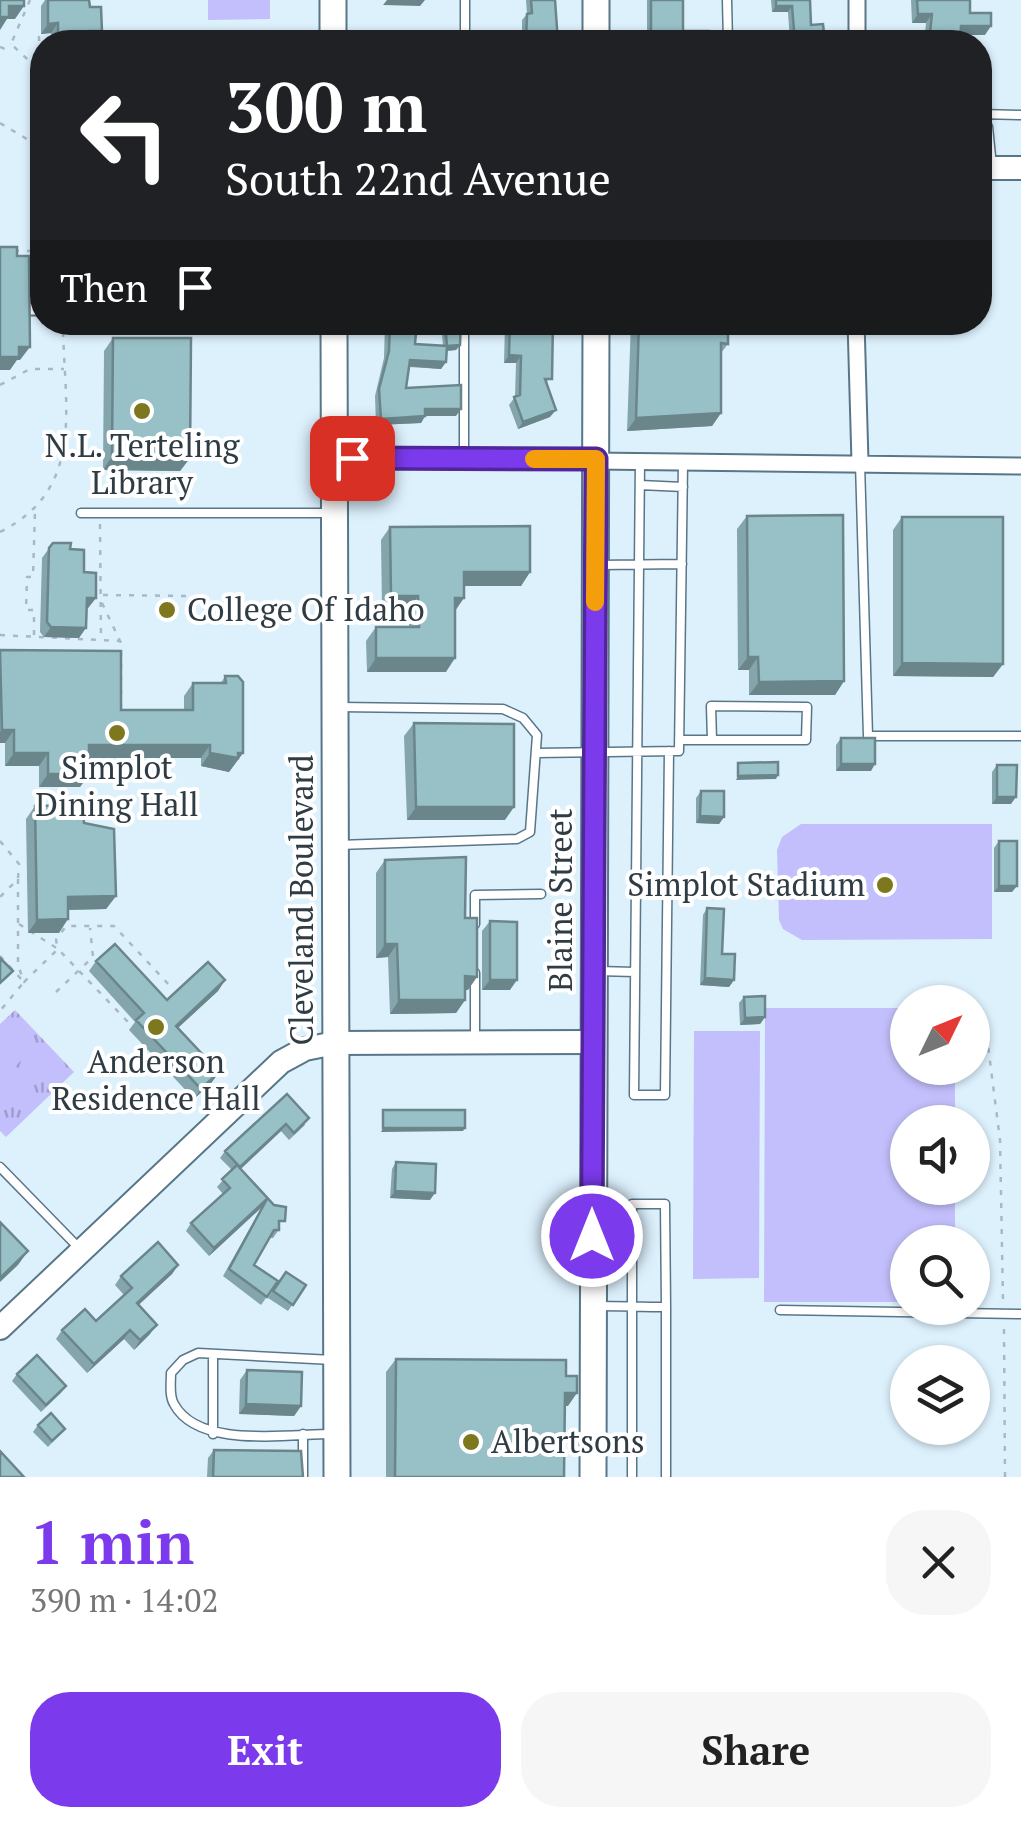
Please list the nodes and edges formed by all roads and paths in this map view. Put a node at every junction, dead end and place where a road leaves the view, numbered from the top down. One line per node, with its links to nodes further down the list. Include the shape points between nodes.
1 (30, 0): 12 (path)
2 (333, 0): 7 (main road)
3 (465, 0): 8 (lane)
4 (596, 0): 9 (main road)
5 (727, 0): 10 (lane)
6 (857, 0): 11 (street)
7 (333, 30)
8 (465, 30)
9 (596, 30)
10 (728, 30)
11 (857, 30)
12 (11, 44): 13 (path); 14 (path)
13 (0, 47)
14 (30, 62)
15 (992, 114): 16 (lane)
16 (1021, 115)
17 (0, 123): 18 (path)
18 (30, 140)
19 (992, 168): 20 (main road)
20 (1021, 168)
21 (0, 251): 22 (path)
22 (30, 251)
23 (64, 335): 28 (path)
24 (334, 335): 30 (main road, Cleveland Boulevard)
25 (464, 335): 31 (lane)
26 (596, 335): 32 (main road, Blaine Street)
27 (856, 335): 35 (street)
28 (66, 369): 29 (path, via 30,368); 39 (path, via 66,446)
29 (0, 385)
30 (334, 458): 31 (street); 42 (main road, Cleveland Boulevard)
31 (464, 458): 32 (street)
32 (596, 459): 33 (street); 45 (main road, Blaine Street)
33 (640, 460): 34 (street); 37 (lane)
34 (683, 461): 35 (street); 38 (lane)
35 (860, 462): 36 (street); 56 (lane, via 868,736)
36 (1021, 466)
37 (640, 486): 38 (lane); 46 (lane)
38 (683, 486): 44 (lane)
39 (34, 510): 43 (path); 51 (path, via 34,577 26,578 26,610 34,610)
40 (81, 513): 41 (lane)
41 (100, 513): 42 (lane); 47 (path)
42 (333, 513): 54 (main road, Cleveland Boulevard)
43 (0, 532)
44 (682, 564): 46 (lane); 57 (lane)
45 (595, 565): 46 (lane); 60 (main road, Blaine Street)
46 (639, 565): 61 (lane)
47 (101, 595): 48 (path); 49 (path)
48 (191, 596)
49 (101, 602): 52 (path); 53 (path)
50 (0, 635): 51 (path)
51 (34, 635): 52 (path)
52 (101, 641): 53 (path)
53 (120, 641): 55 (path)
54 (334, 707): 62 (lane, via 503,709 537,735); 64 (main road, Cleveland Boulevard)
55 (121, 709)
56 (1021, 736)
57 (679, 740): 58 (lane); 59 (lane, via 679,751)
58 (712, 740): 58 (lane, via 806,740 807,707 712,706)
59 (669, 751): 61 (lane); 76 (lane, via 665,1094 634,1096)
60 (594, 752): 61 (lane); 62 (lane); 75 (main road, Blaine Street)
61 (637, 752): 76 (lane)
62 (536, 753): 64 (lane, via 534,814 530,832 517,839)
63 (0, 842): 65 (path, via 19,864)
64 (334, 845): 83 (main road, Cleveland Boulevard)
65 (18, 879): 67 (path); 68 (path)
66 (541, 894): 70 (lane, via 475,895)
67 (0, 897)
68 (18, 923): 71 (path); 77 (path)
69 (90, 926): 71 (path, via 66,926); 74 (path, via 93,957); 78 (path, via 114,926)
70 (475, 930)
71 (58, 949): 74 (path); 77 (path)
72 (0, 956): 77 (path)
73 (475, 965): 84 (lane)
74 (79, 970): 79 (path); 81 (path)
75 (594, 971): 76 (lane); 82 (main road, Blaine Street)
76 (635, 972)
77 (24, 982): 80 (path)
78 (171, 988)
79 (56, 992)
80 (0, 1011)
81 (128, 1022)
82 (593, 1042): 84 (main road); 88 (main road, Blaine Street)
83 (336, 1043): 84 (main road); 87 (main road, via 282,1062); 96 (main road, Cleveland Boulevard)
84 (475, 1043)
85 (990, 1061): 92 (path, via 1000,1140)
86 (0, 1167): 87 (lane)
87 (81, 1250): 94 (main road)
88 (592, 1306): 89 (lane); 102 (main road, Blaine Street)
89 (632, 1306): 90 (lane); 90 (lane, via 632,1204 665,1204); 103 (lane)
90 (666, 1307): 104 (lane)
91 (780, 1310): 92 (lane)
92 (1004, 1314): 93 (lane); 105 (path)
93 (1021, 1314)
94 (0, 1328)
95 (213, 1354): 96 (lane); 97 (lane); 97 (lane, via 198,1353 171,1373 172,1402 188,1422)
96 (336, 1360): 99 (main road, Cleveland Boulevard)
97 (214, 1434): 98 (lane)
98 (303, 1434): 99 (lane); 100 (lane)
99 (336, 1434): 101 (main road, Cleveland Boulevard)
100 (303, 1477)
101 (337, 1477)
102 (593, 1477)
103 (632, 1477)
104 (666, 1477)
105 (1005, 1477)

